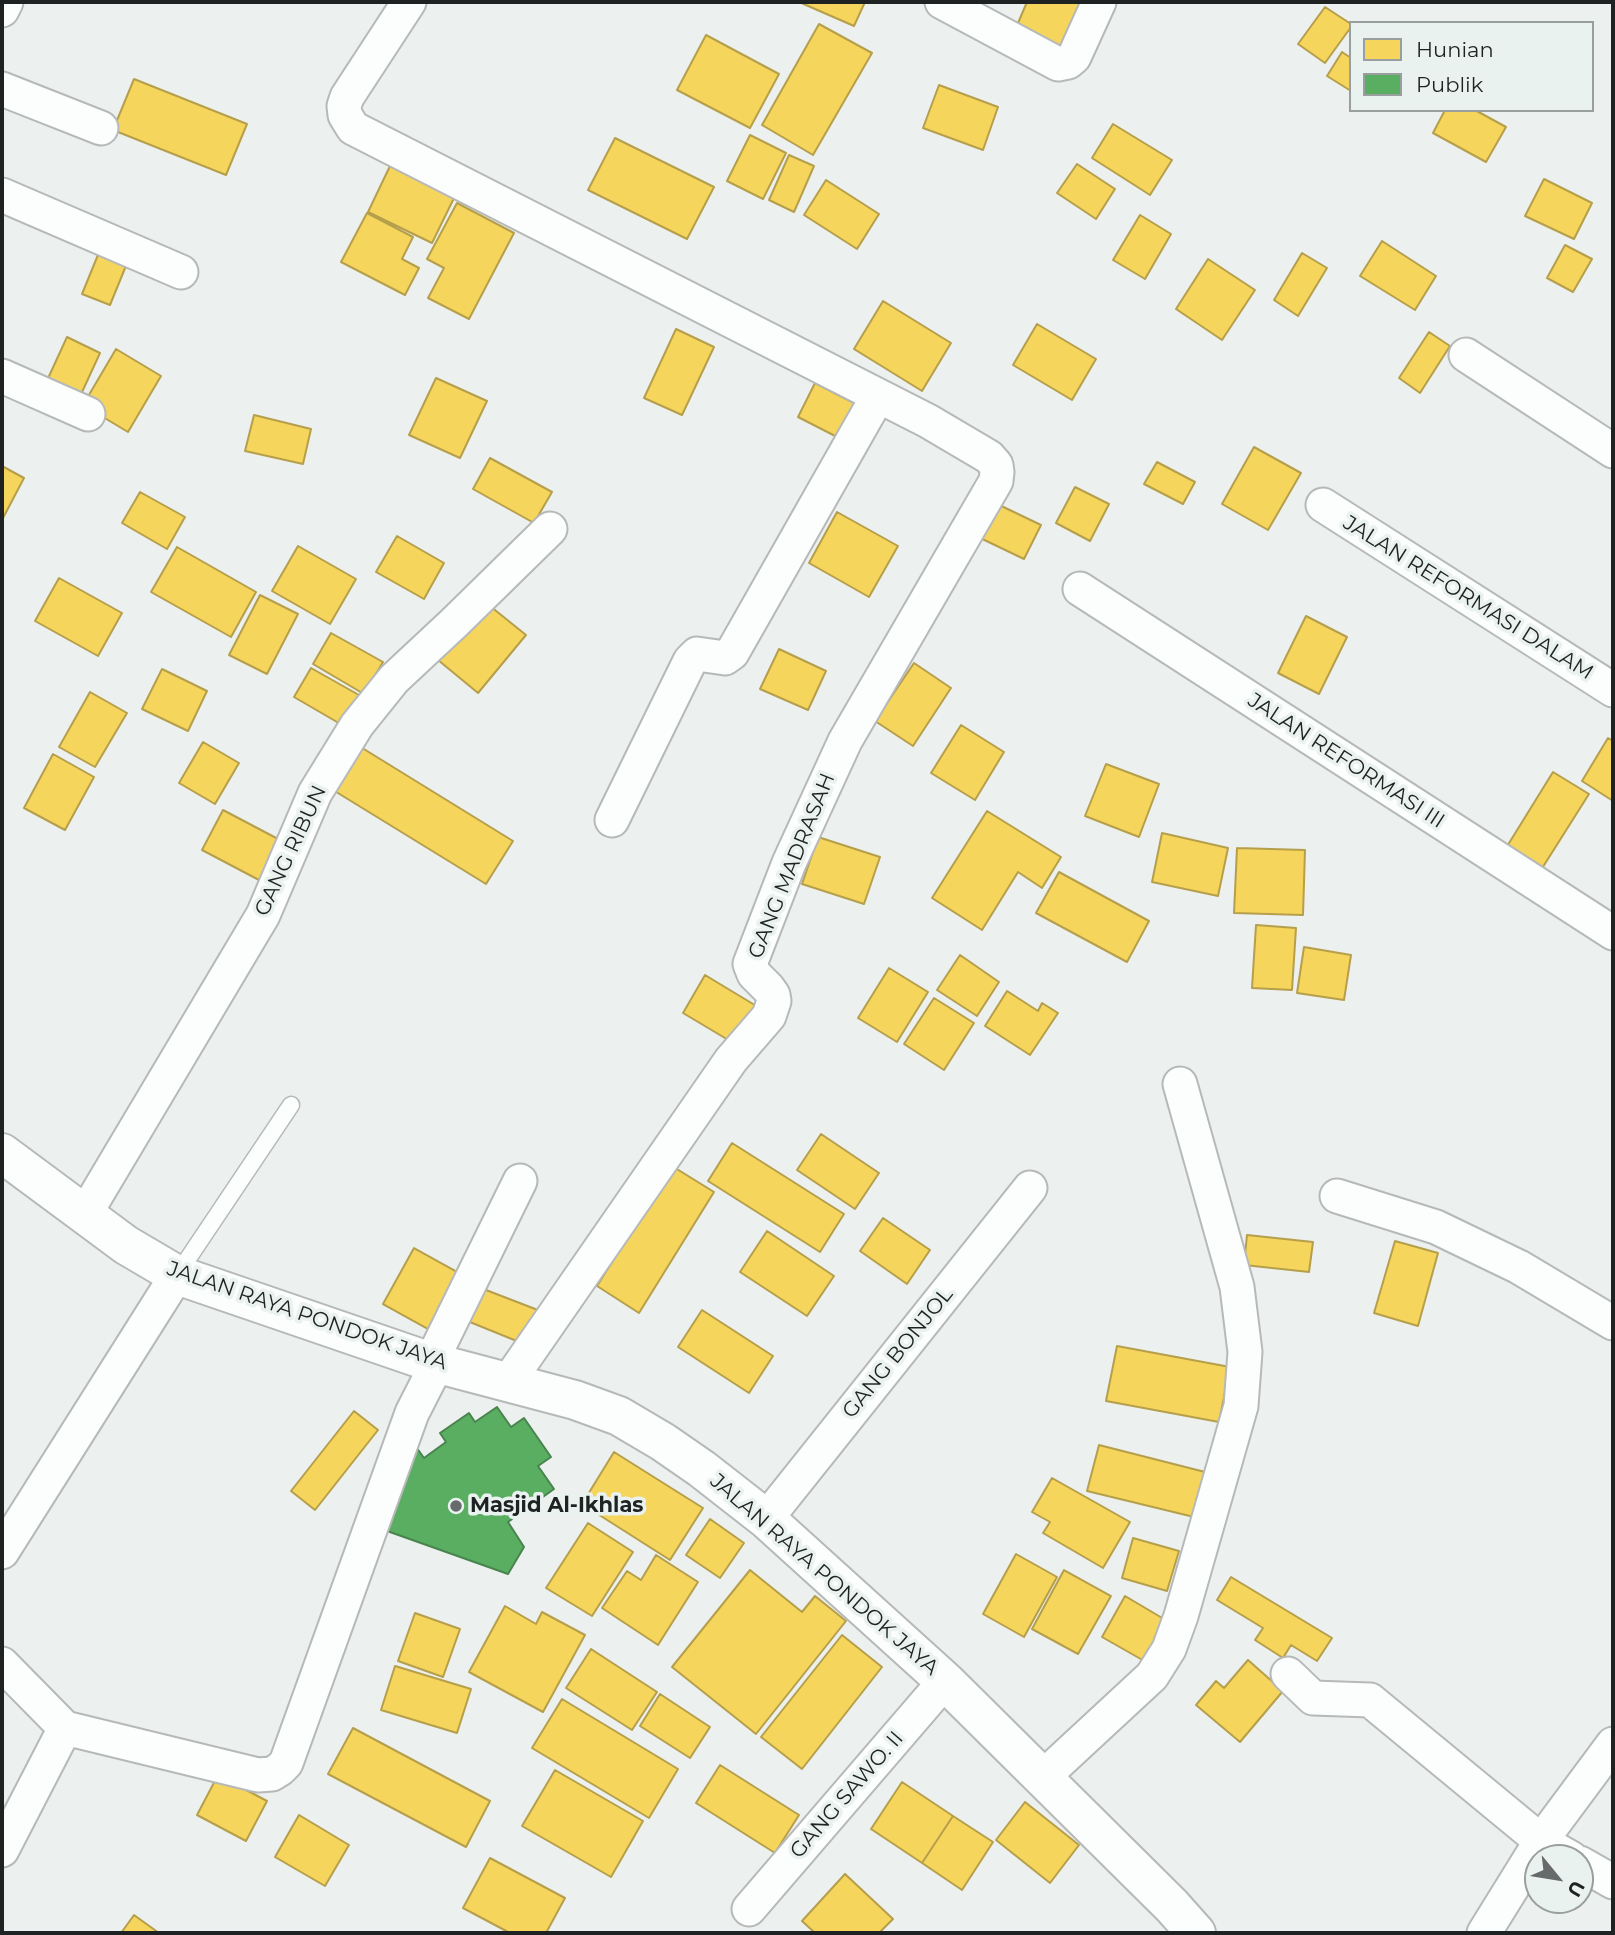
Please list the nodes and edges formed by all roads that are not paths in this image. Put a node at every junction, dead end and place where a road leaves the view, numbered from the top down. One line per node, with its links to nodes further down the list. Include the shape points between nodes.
1 (6, 2): 5 (street)
2 (409, 2): 12 (street, via 347,97 345,114 353,128)
3 (942, 2): 4 (street, via 1058,64 1074,57)
4 (1099, 2)
5 (2, 10)
6 (2, 89): 7 (street)
7 (101, 128)
8 (2, 195): 9 (street)
9 (181, 272)
10 (1466, 355): 14 (street)
11 (2, 376): 13 (street)
12 (878, 396): 19 (street, via 732,653 725,658 697,654 690,661); 31 (street, GANG MADRASAH, via 989,457 996,465 996,481 845,741 789,863 750,964 773,995 769,1016 731,1060)
13 (88, 414)
14 (1613, 451)
15 (1323, 505): 18 (street, JALAN REFORMASI DALAM)
16 (550, 529): 27 (street, GANG RIBUN, via 394,679 356,725 315,793 263,915)
17 (1080, 589): 20 (street, JALAN REFORMASI III)
18 (1613, 690)
19 (612, 820)
20 (1613, 933)
21 (1180, 1084): 39 (street, via 1237,1287 1245,1352 1241,1406 1169,1649 1152,1676)
22 (290, 1105): 28 (lane)
23 (2, 1153): 27 (main road, JALAN RAYA PONDOK JAYA)
24 (520, 1181): 30 (street)
25 (1030, 1188): 32 (street, GANG BONJOL)
26 (1337, 1196): 29 (street, via 1436,1227 1519,1267)
27 (85, 1214): 28 (main road, JALAN RAYA PONDOK JAYA)
28 (177, 1275): 30 (main road, JALAN RAYA PONDOK JAYA); 33 (street)
29 (1613, 1323)
30 (434, 1363): 31 (main road, JALAN RAYA PONDOK JAYA); 37 (street, via 280,1769 258,1775)
31 (508, 1382): 32 (main road, JALAN RAYA PONDOK JAYA, via 620,1416 702,1469)
32 (766, 1519): 36 (main road, JALAN RAYA PONDOK JAYA)
33 (2, 1552)
34 (2, 1664): 37 (street)
35 (1288, 1674): 40 (street, via 1313,1698 1370,1700)
36 (946, 1681): 39 (main road, JALAN RAYA PONDOK JAYA); 45 (street, GANG SAWO. II)
37 (65, 1728): 42 (street)
38 (1613, 1744): 40 (street)
39 (1043, 1777): 46 (main road, JALAN RAYA PONDOK JAYA)
40 (1541, 1841): 41 (street); 47 (street)
41 (1546, 1844)
42 (2, 1850)
43 (1594, 1871): 44 (street)
44 (1613, 1882)
45 (749, 1909)
46 (1196, 1933)
47 (1484, 1933)

